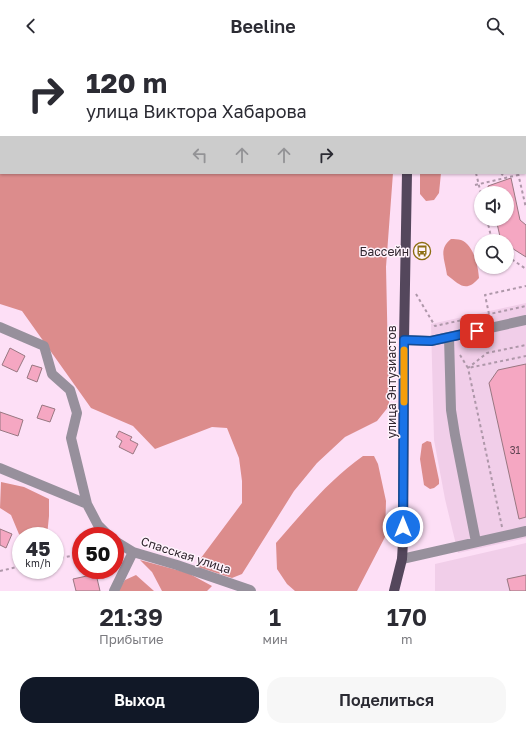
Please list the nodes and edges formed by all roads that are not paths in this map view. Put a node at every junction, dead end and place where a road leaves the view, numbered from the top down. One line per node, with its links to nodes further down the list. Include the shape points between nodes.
1 (407, 174): 5 (main road, улица Энтузиастов)
2 (526, 320): 4 (street)
3 (0, 327): 7 (street, via 44,346 52,374 70,390 77,413 71,438)
4 (449, 337): 5 (street, via 431,341); 10 (street, via 452,416)
5 (404, 340): 13 (main road, улица Энтузиастов)
6 (0, 468): 7 (street)
7 (87, 504): 8 (street)
8 (100, 527)
9 (526, 531): 10 (street)
10 (476, 542): 13 (street)
11 (124, 546): 12 (street, Спасская улица)
12 (133, 552): 14 (street); 15 (street, Спасская улица)
13 (402, 559): 16 (main road, улица Энтузиастов)
14 (114, 591)
15 (251, 591)
16 (394, 591)

